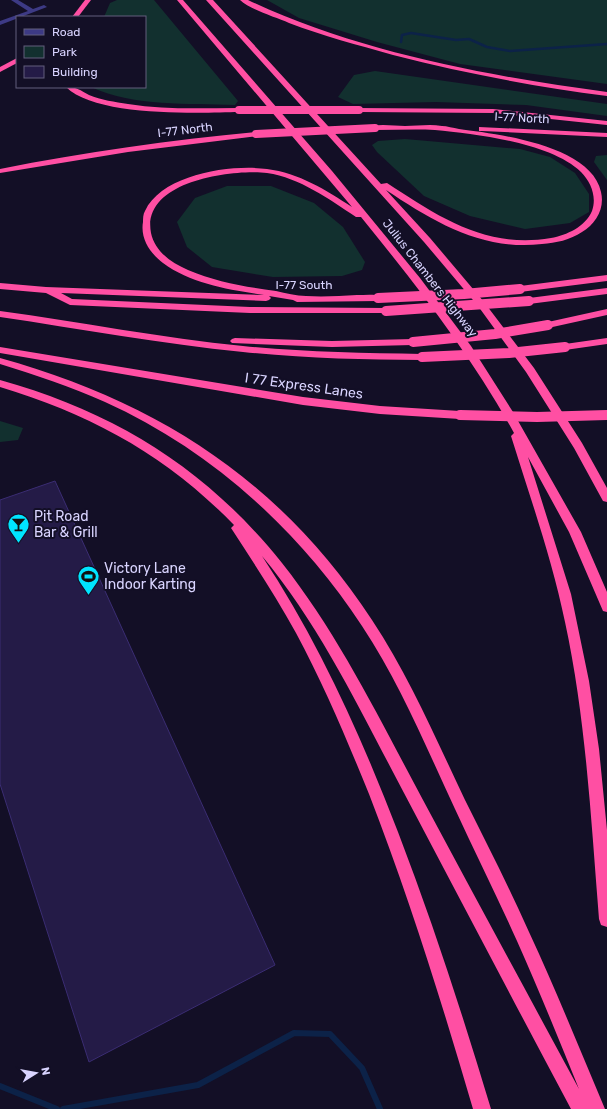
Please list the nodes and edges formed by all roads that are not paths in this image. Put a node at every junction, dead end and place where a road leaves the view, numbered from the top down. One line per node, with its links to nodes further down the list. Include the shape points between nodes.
1 (14, 0): 7 (street)
2 (88, 0): 9 (highway)
3 (180, 0): 21 (highway, Julius Chambers Highway)
4 (209, 0): 20 (highway, Julius Chambers Highway)
5 (243, 0): 15 (highway, via 274,15 314,29 411,58 511,79)
6 (44, 7): 7 (street)
7 (32, 11): 8 (street)
8 (20, 16)
9 (75, 16)
10 (16, 17): 11 (street)
11 (0, 23)
12 (16, 61): 13 (highway)
13 (0, 70)
14 (72, 88): 16 (highway, bridge, via 95,99 127,106 167,109 493,111)
15 (607, 94)
16 (607, 123)
17 (435, 128): 18 (highway, I-77 North); 19 (highway, I-77 North, bridge, via 375,128 256,134 126,149); 20 (highway, via 513,140 564,157 580,166 599,187 602,199 600,210 587,227 562,238 540,242 502,242 465,232 442,222)
18 (607, 135)
19 (0, 171)
20 (370, 176): 36 (highway, Julius Chambers Highway, via 454,270 508,338 567,428)
21 (367, 221): 26 (highway, via 303,182 275,172 255,170 223,171 189,179 164,194 152,206 146,219 146,234 158,254 172,265 216,282); 34 (highway, Julius Chambers Highway, via 442,313)
22 (607, 278): 26 (highway, I-77 South, bridge, via 464,294)
23 (0, 286): 24 (highway, I-77 South)
24 (46, 290): 25 (highway, bridge, via 70,302 286,311 386,311 452,307 530,301); 26 (highway, I-77 South)
25 (607, 291)
26 (305, 299)
27 (607, 312): 29 (highway, bridge, via 496,334 413,342 308,344)
28 (0, 314): 29 (highway, I 77 Express Lanes)
29 (142, 336): 30 (highway, I 77 Express Lanes, bridge, via 283,353 422,357 502,353)
30 (607, 341)
31 (0, 350): 35 (highway, I 77 Express Lanes, bridge, via 304,401 380,410 538,417)
32 (0, 361): 42 (highway, via 95,393 139,413 188,442 254,491 297,532 327,567 367,623 415,707 530,950)
33 (0, 383): 37 (highway, via 48,398 114,427 179,468)
34 (508, 412): 38 (highway, Julius Chambers Highway, via 575,532); 39 (highway, via 557,565 577,648 591,739)
35 (607, 415)
36 (607, 498)
37 (221, 504): 40 (highway, via 301,630 354,742 383,810 440,970); 41 (highway, via 242,524 279,568 336,655)
38 (607, 607)
39 (607, 919)
40 (482, 1109)
41 (580, 1109)
42 (596, 1109)

